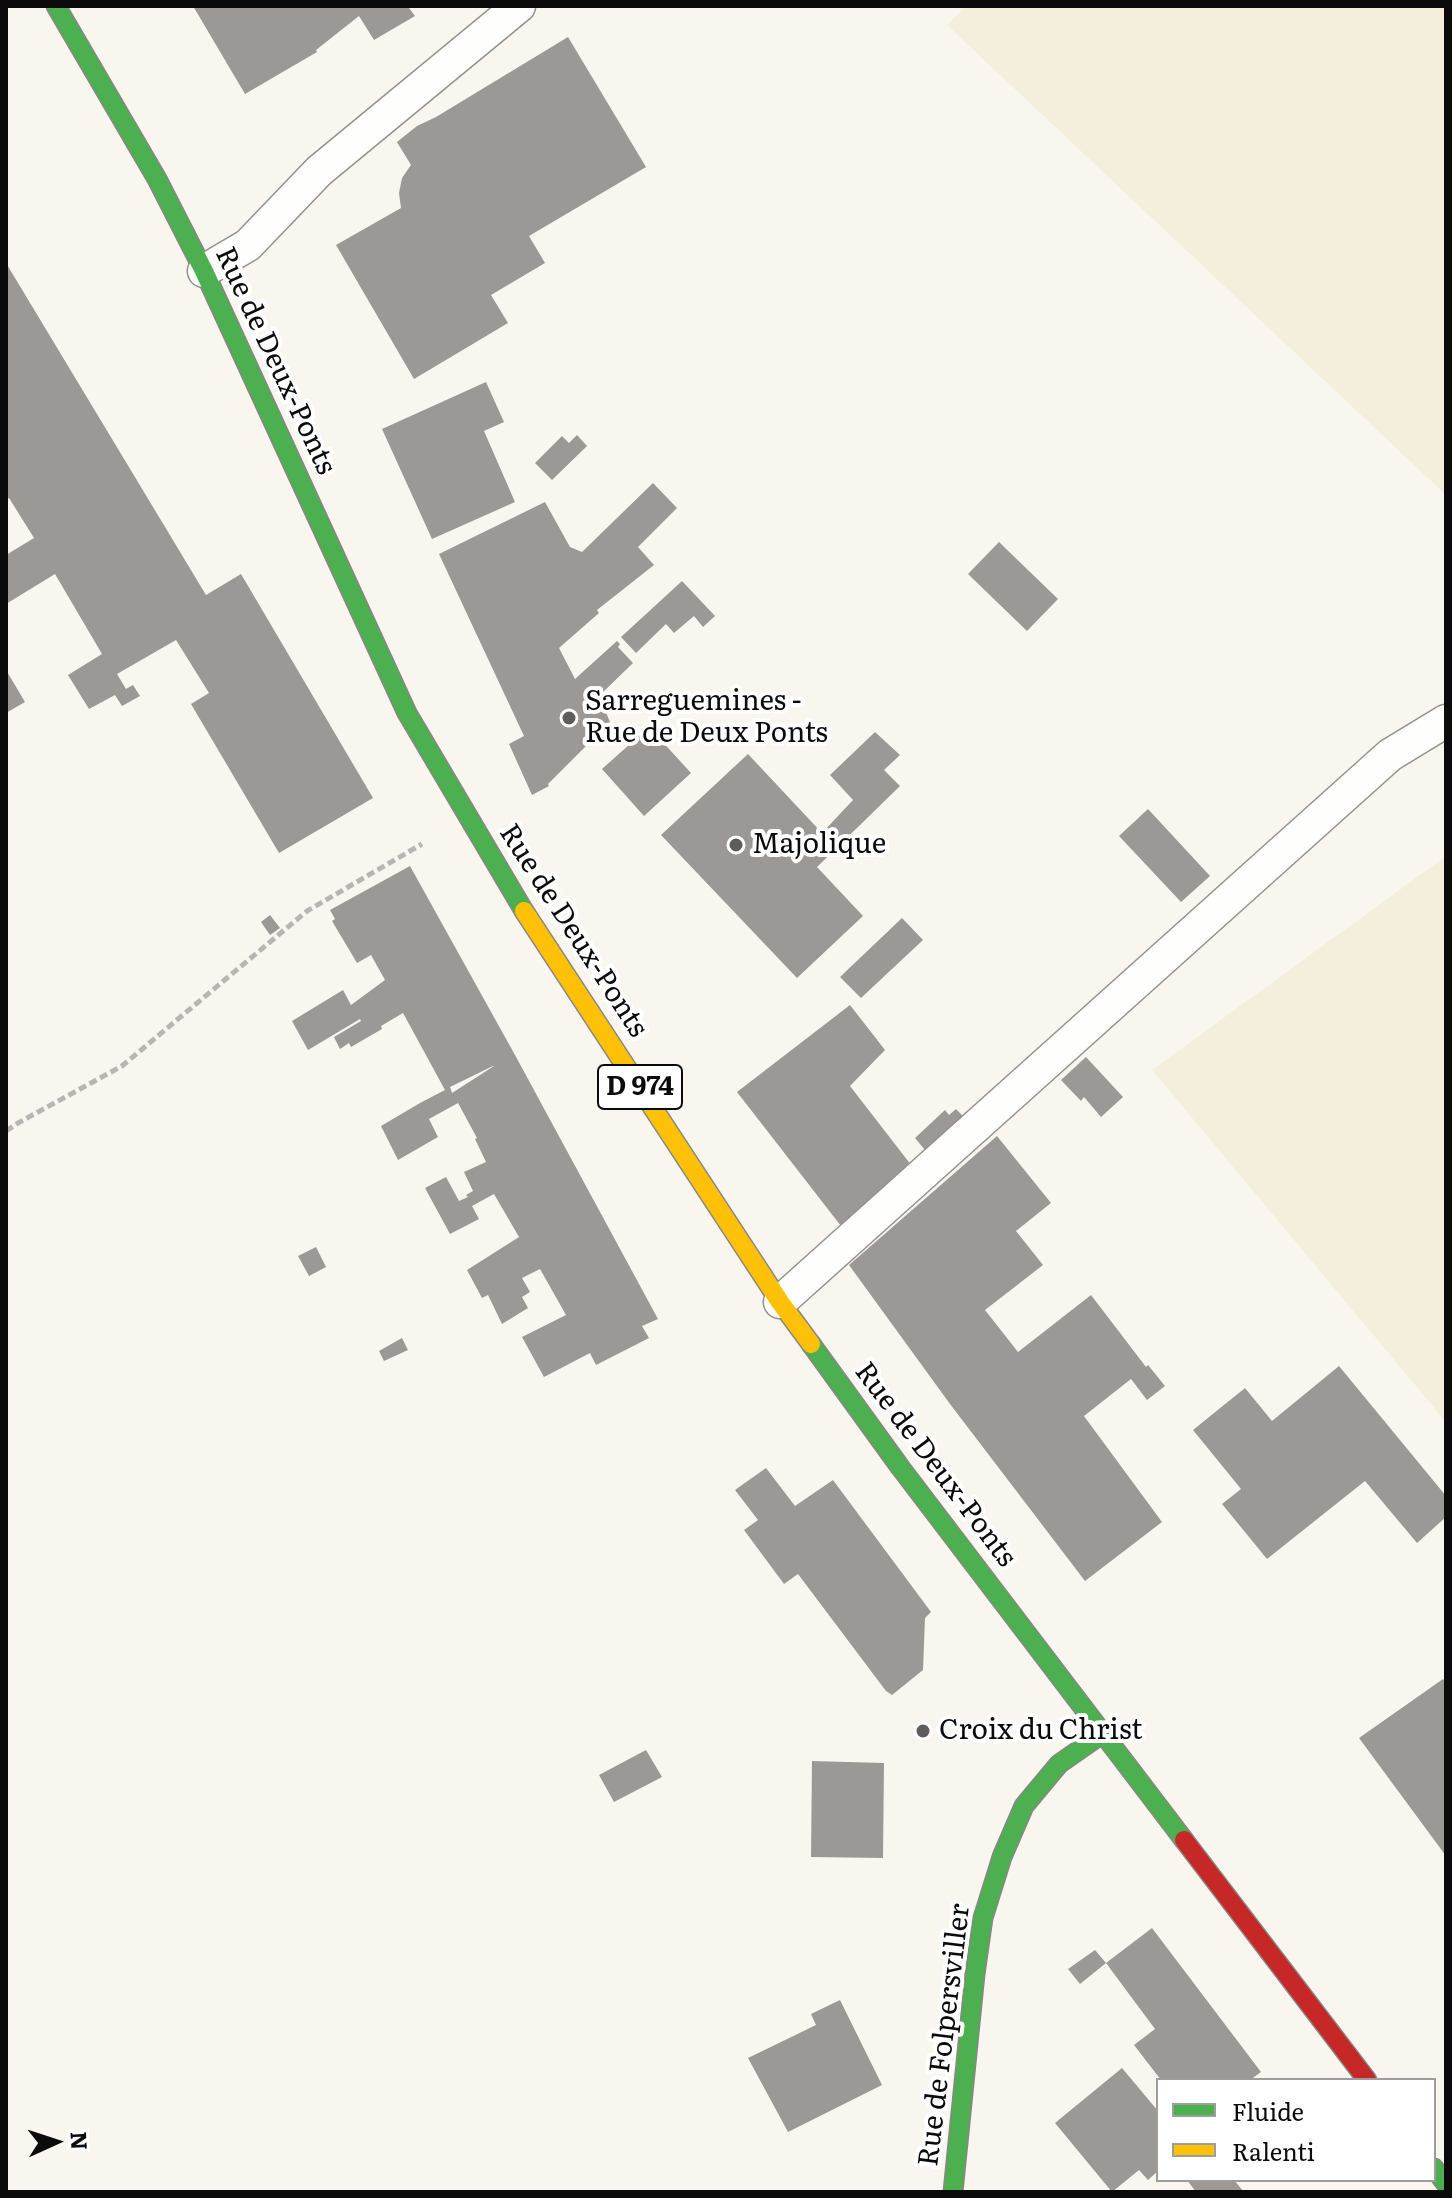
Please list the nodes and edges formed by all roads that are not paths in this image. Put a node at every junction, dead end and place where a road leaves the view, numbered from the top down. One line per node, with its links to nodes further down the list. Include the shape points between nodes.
1 (56, 6): 3 (main road, Rue de Deux-Ponts / D 974)
2 (519, 6): 3 (lane, via 319,171 248,245)
3 (204, 271): 5 (main road, Rue de Deux-Ponts / D 974, via 407,713 510,890)
4 (1446, 721): 5 (lane, via 1390,755)
5 (780, 1302): 6 (main road, Rue de Deux-Ponts / D 974)
6 (1102, 1734): 7 (main road, Rue de Deux-Ponts / D 974); 8 (main road, Rue de Folpersviller, via 1059,1764 1024,1806 1002,1857 983,1918)
7 (1365, 2078)
8 (953, 2192)

